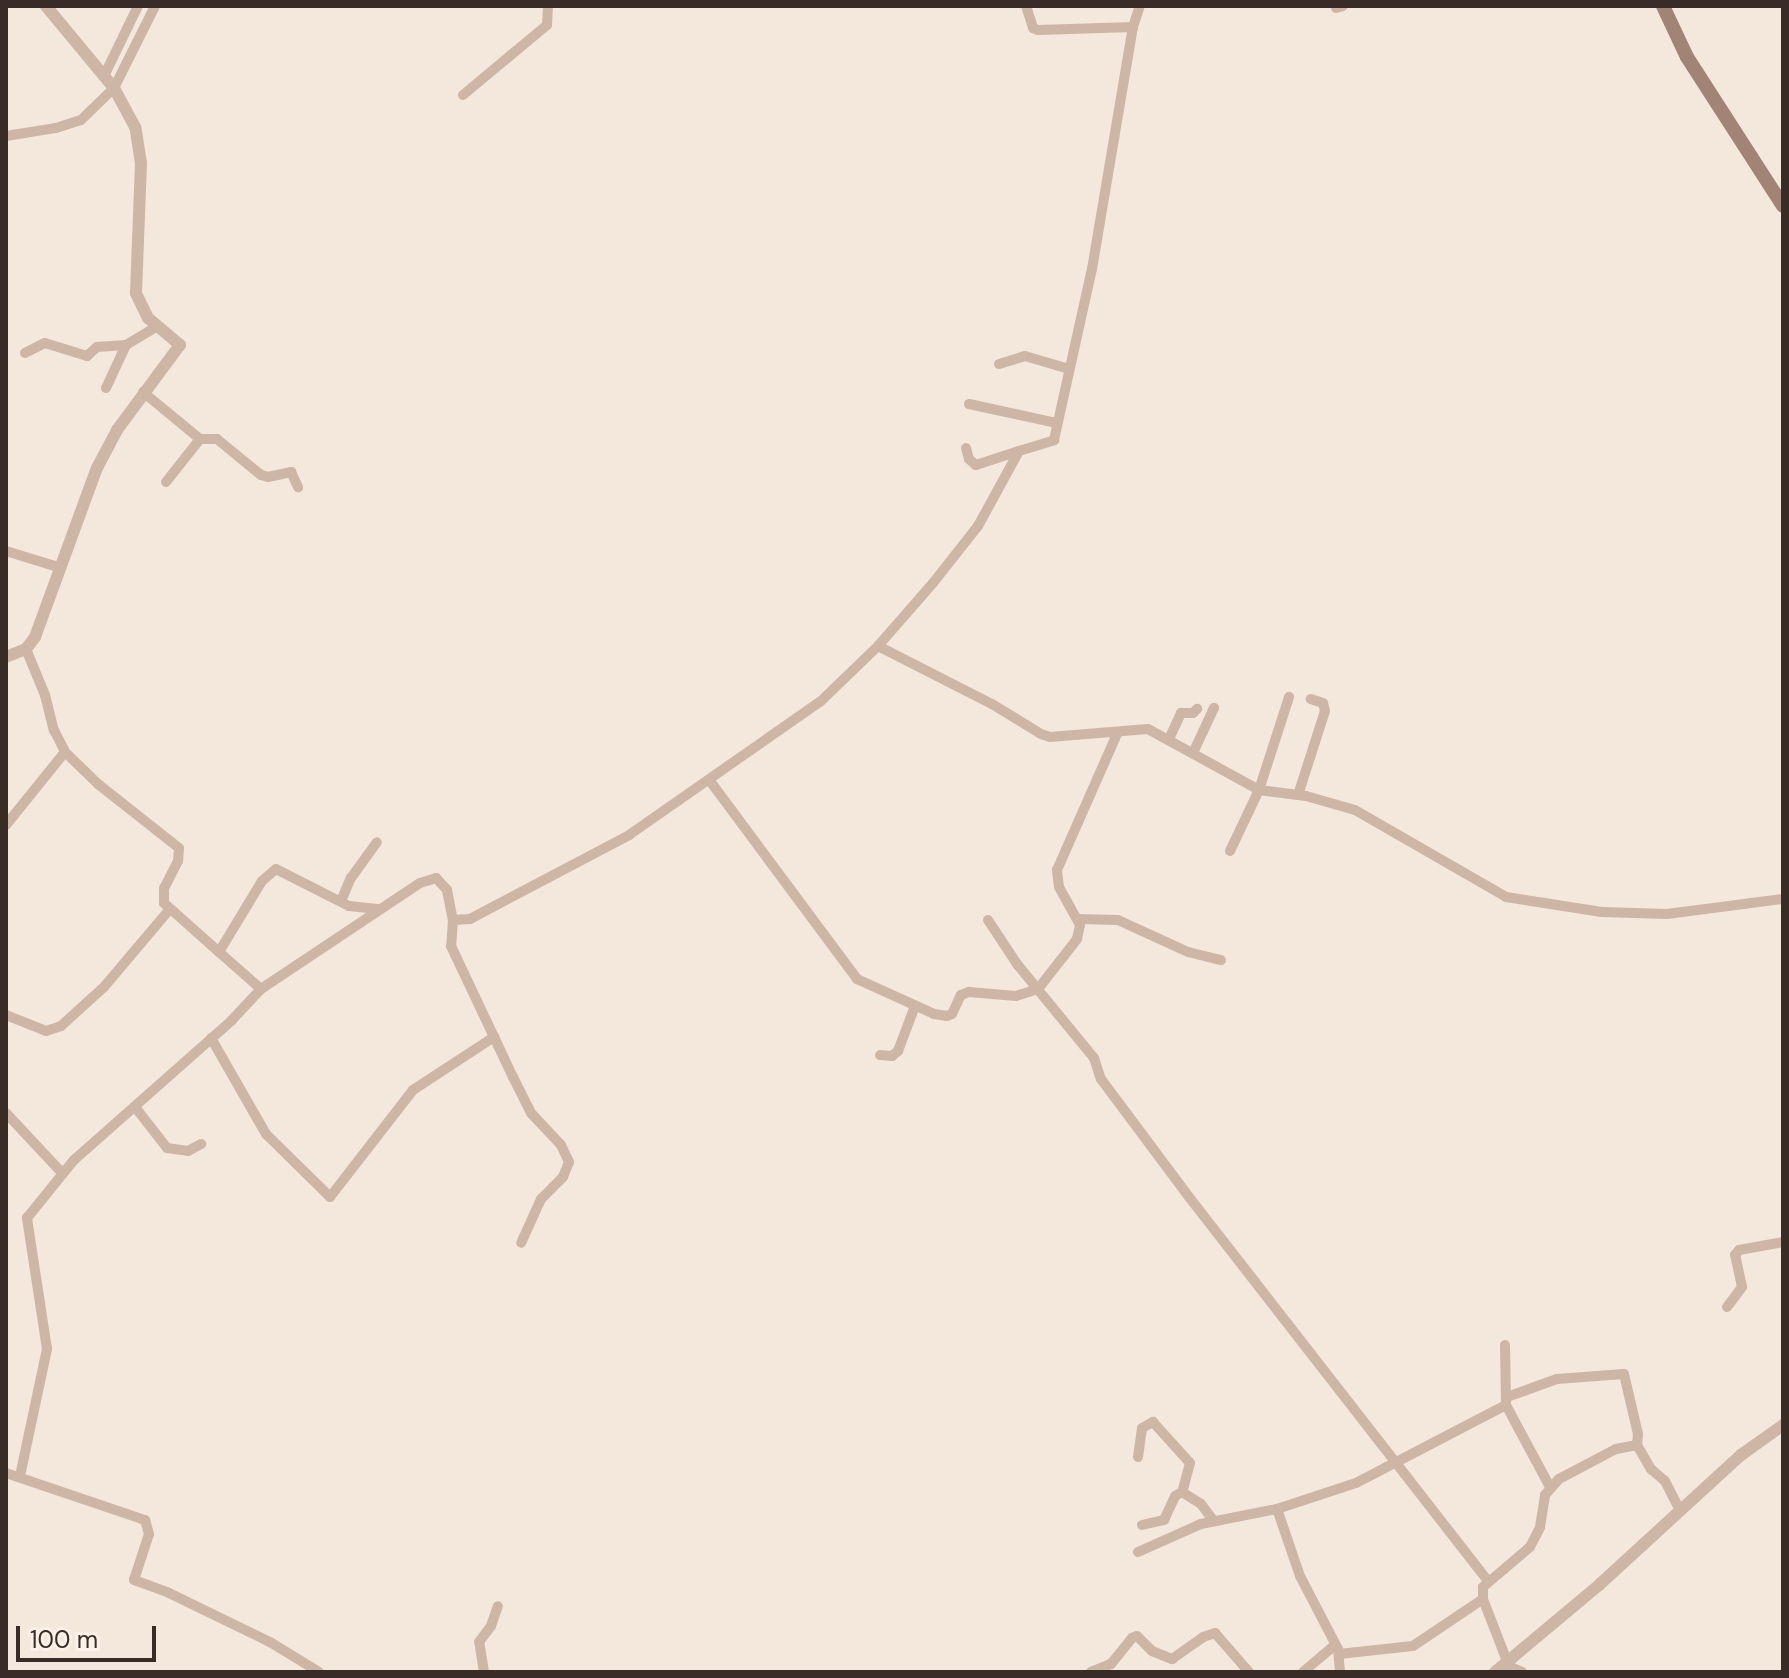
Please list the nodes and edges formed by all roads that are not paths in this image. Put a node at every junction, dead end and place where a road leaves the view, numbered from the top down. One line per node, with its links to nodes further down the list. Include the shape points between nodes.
1 (46, 6): 9 (street)
2 (138, 6): 9 (street)
3 (155, 6): 10 (street)
4 (548, 6): 11 (street, via 547,25)
5 (1026, 6): 8 (street, via 1038,30)
6 (1140, 6): 8 (street)
7 (1663, 6): 13 (main road, via 1687,57)
8 (1133, 27): 18 (street, via 1092,269)
9 (104, 76): 10 (street)
10 (114, 88): 12 (street, via 74,124); 14 (street, via 135,127 140,149 136,293)
11 (463, 95)
12 (6, 136)
13 (1783, 206)
14 (158, 326): 15 (street); 20 (street, via 180,345)
15 (126, 345): 16 (street, via 97,347 83,356 45,343); 19 (street)
16 (25, 353)
17 (999, 364): 18 (street, via 1025,356)
18 (1069, 369): 22 (street)
19 (106, 388)
20 (143, 392): 23 (street); 29 (street, via 97,468)
21 (969, 404): 22 (street)
22 (1057, 423): 25 (street, via 1054,440)
23 (200, 439): 26 (street); 27 (street, via 217,439 261,475 291,472)
24 (966, 448): 25 (street, via 976,465)
25 (1019, 451): 30 (street, via 978,526)
26 (166, 482)
27 (298, 487)
28 (6, 551): 29 (street)
29 (58, 567): 31 (street, via 35,637)
30 (878, 646): 37 (street, via 1041,734); 41 (street, via 820,702)
31 (26, 649): 32 (street); 39 (street)
32 (6, 657)
33 (1289, 697): 42 (street)
34 (1311, 699): 43 (street, via 1323,703 1325,711)
35 (1214, 708): 40 (street)
36 (1197, 709): 38 (street, via 1181,713)
37 (1118, 732): 38 (street, via 1140,728); 51 (street, via 1057,870 1059,887)
38 (1169, 739): 40 (street)
39 (65, 752): 44 (street); 50 (street, via 179,848 162,898)
40 (1193, 753): 42 (street)
41 (710, 781): 52 (street, via 624,838 470,919); 58 (street, via 857,979)
42 (1259, 790): 43 (street); 46 (street)
43 (1298, 795): 47 (street, via 1367,816 1506,897 1602,912 1667,914)
44 (6, 825)
45 (377, 842): 48 (street)
46 (1230, 851)
47 (1783, 899)
48 (341, 901): 49 (street, via 358,909); 54 (street, via 276,869 262,881)
49 (381, 909): 52 (street, via 436,878 447,890); 56 (street)
50 (169, 910): 54 (street); 59 (street, via 104,987 61,1026 46,1031)
51 (1078, 919): 55 (street, via 1118,920 1188,952); 57 (street, via 1077,939)
52 (453, 920): 60 (street, via 451,946)
53 (988, 920): 57 (street)
54 (219, 952): 56 (street)
55 (1221, 960)
56 (261, 989): 61 (street)
57 (1038, 989): 58 (street, via 1016,996 969,992 947,1016); 75 (street, via 1094,1058 1101,1079 1186,1192)
58 (915, 1006): 62 (street, via 898,1051)
59 (6, 1015)
60 (494, 1037): 61 (street, via 413,1090 330,1197 266,1134); 68 (street, via 531,1113 569,1162 563,1177 541,1199)
61 (211, 1038): 63 (street)
62 (880, 1055)
63 (135, 1107): 65 (street, via 167,1148 188,1151); 66 (street)
64 (6, 1113): 66 (street)
65 (201, 1144)
66 (63, 1174): 77 (street, via 27,1218 47,1349)
67 (1783, 1242): 69 (street, via 1739,1250 1735,1255 1742,1287)
68 (521, 1243)
69 (1727, 1307)
70 (1505, 1345): 71 (street)
71 (1507, 1401): 73 (street, via 1557,1379 1624,1374); 75 (street); 78 (street)
72 (1783, 1425): 81 (street)
73 (1637, 1445): 78 (street, via 1616,1449); 81 (street)
74 (1138, 1457): 79 (street, via 1142,1428 1153,1422 1190,1463)
75 (1397, 1462): 80 (street, via 1345,1488); 85 (street)
76 (6, 1473): 77 (street)
77 (20, 1476): 90 (street, via 145,1520 149,1534 134,1580 270,1642)
78 (1550, 1487): 85 (street, via 1530,1547)
79 (1182, 1492): 82 (street); 83 (street, via 1164,1520)
80 (1277, 1509): 82 (street); 88 (street, via 1300,1576)
81 (1680, 1510): 89 (street)
82 (1214, 1521): 84 (street)
83 (1142, 1525)
84 (1138, 1552)
85 (1488, 1581): 86 (street)
86 (1483, 1599): 88 (street, via 1413,1646); 89 (street)
87 (498, 1606): 91 (street, via 479,1642)
88 (1337, 1650): 94 (street); 95 (street)
89 (1502, 1666): 96 (street)
90 (319, 1672)
91 (484, 1672)
92 (1091, 1672): 93 (street, via 1111,1664 1137,1636 1152,1651 1172,1659 1215,1633)
93 (1249, 1672)
94 (1303, 1672)
95 (1340, 1672)
96 (1522, 1672)

